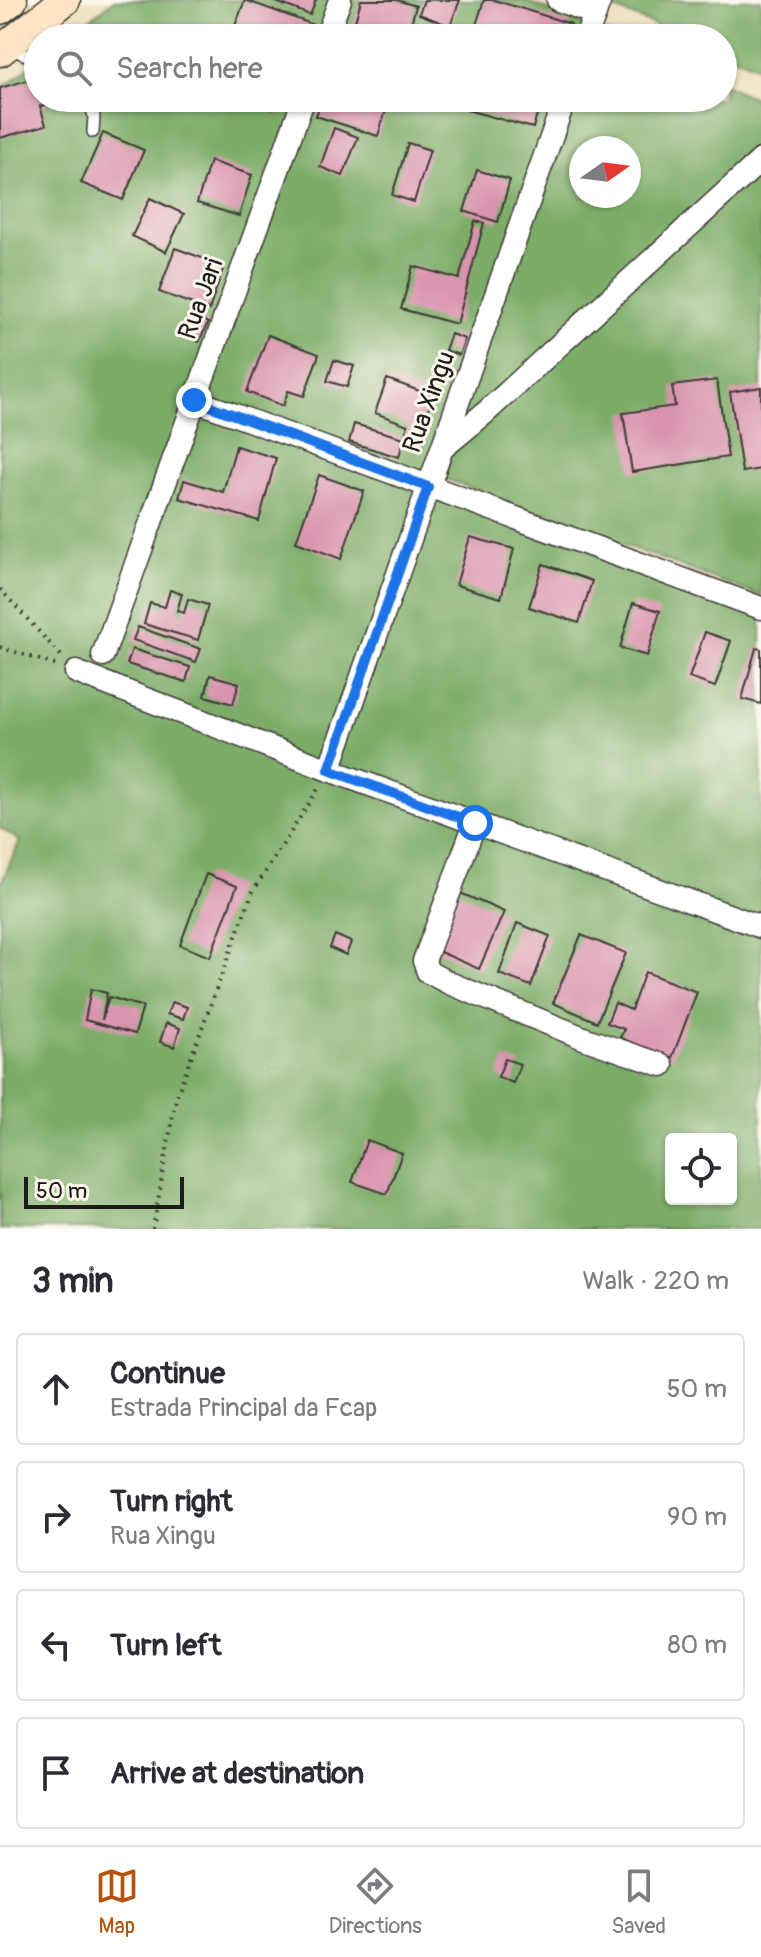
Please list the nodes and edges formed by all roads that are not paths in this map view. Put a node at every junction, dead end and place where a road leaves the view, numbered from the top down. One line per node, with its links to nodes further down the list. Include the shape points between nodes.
1 (12, 0): 6 (main road)
2 (65, 0): 7 (main road)
3 (340, 0): 8 (street)
4 (558, 0): 5 (street)
5 (597, 7)
6 (0, 9)
7 (34, 24)
8 (331, 24)
9 (24, 32): 10 (main road)
10 (2, 49): 11 (lane)
11 (24, 56)
12 (93, 112): 15 (lane)
13 (299, 112): 17 (street, Rua Jari)
14 (560, 112): 18 (street, Rua Xingu)
15 (93, 132)
16 (761, 160): 18 (street)
17 (194, 400): 19 (street); 21 (street, Rua Jari)
18 (443, 448): 19 (street, Rua Xingu)
19 (428, 487): 20 (street); 23 (street, Rua Xingu)
20 (761, 608)
21 (103, 655)
22 (76, 672): 23 (street)
23 (329, 770): 24 (street)
24 (475, 823): 25 (street); 26 (street, via 424,961 428,972)
25 (761, 927)
26 (662, 1065)

